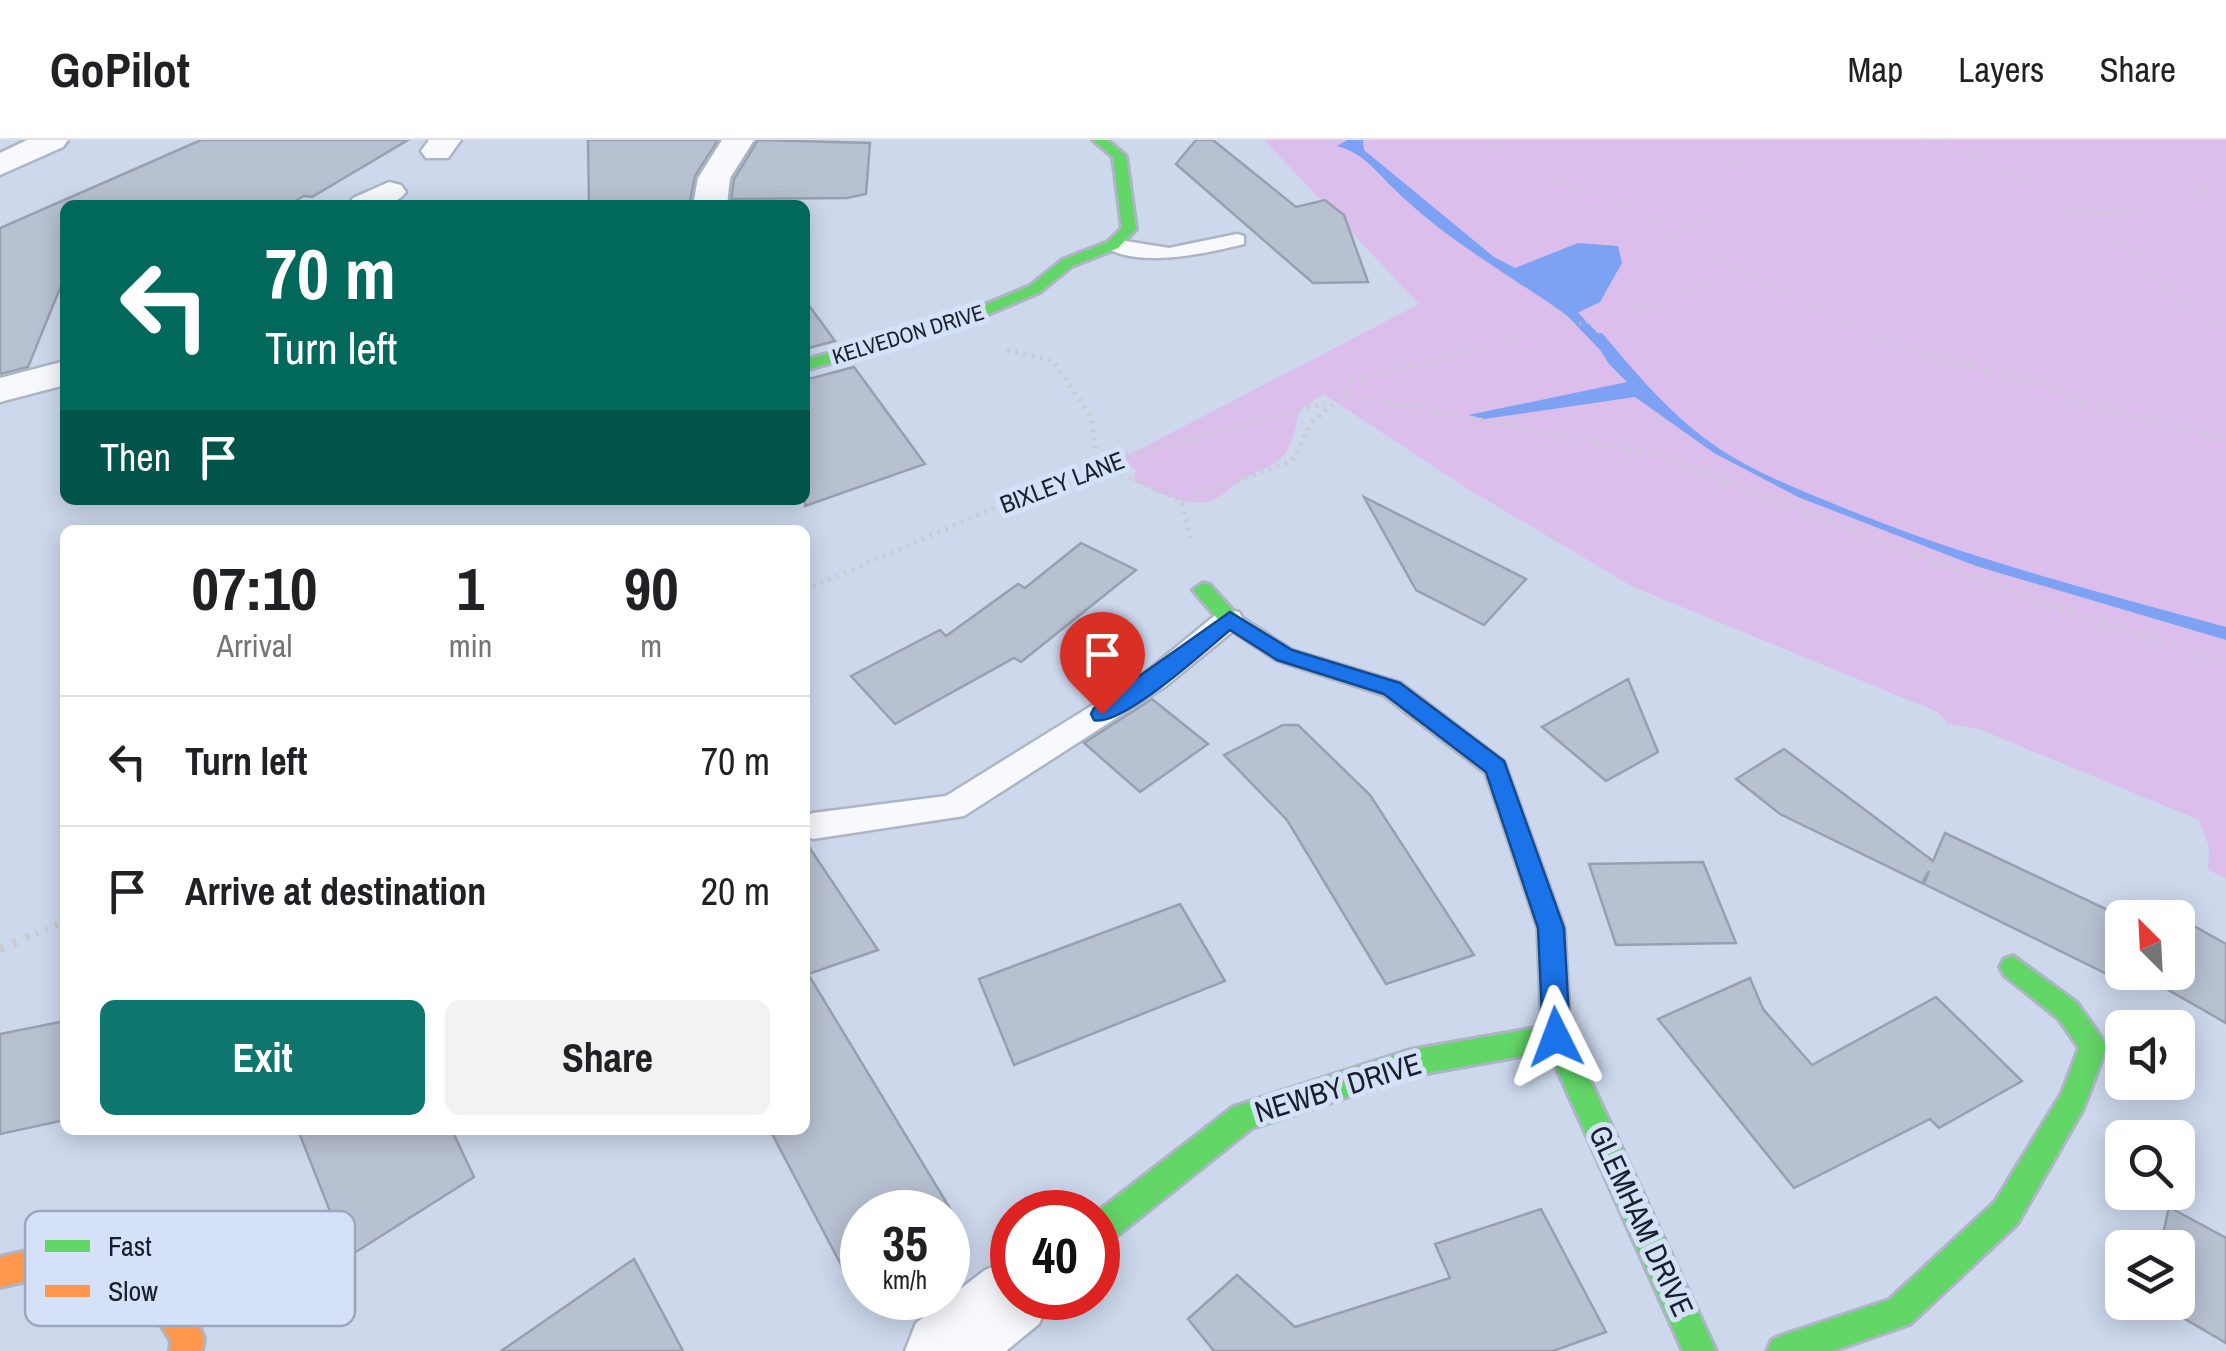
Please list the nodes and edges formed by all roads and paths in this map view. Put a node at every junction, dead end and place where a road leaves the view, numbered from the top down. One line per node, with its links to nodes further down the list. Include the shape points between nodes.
1 (52, 140): 8 (street)
2 (738, 140): 9 (street, via 714,178)
3 (1099, 140): 13 (street, via 1119,156 1129,229)
4 (1486, 140): 11 (path, via 1523,168 1632,208)
5 (1772, 140): 11 (path, via 1725,169 1729,188 1717,217)
6 (1930, 140): 10 (path, via 2034,182)
7 (2226, 164): 10 (path, via 2193,198 2114,214)
8 (0, 165)
9 (711, 200)
10 (2068, 210): 16 (path, via 2140,253 2159,283)
11 (1672, 239): 14 (path)
12 (1238, 240): 13 (lane, via 1170,254)
13 (1112, 245): 15 (street, KELVEDON DRIVE)
14 (1751, 275): 20 (path, via 1349,381); 22 (path, via 1886,342)
15 (952, 324): 17 (street, KELVEDON DRIVE); 23 (path, via 976,342 1053,361 1091,417)
16 (2226, 328)
17 (810, 364)
18 (60, 375): 19 (street)
19 (0, 390)
20 (1346, 394): 21 (path, BIXLEY LANE); 28 (path, via 1656,454 2021,597)
21 (1329, 402): 23 (path, BIXLEY LANE); 24 (path, via 1308,424 1292,461)
22 (2226, 439)
23 (1098, 463): 24 (path); 25 (path, BIXLEY LANE)
24 (1180, 501): 26 (path)
25 (810, 588)
26 (1203, 590): 27 (street)
27 (1230, 619): 29 (lane, via 1156,679 952,807); 33 (street, via 1284,655 1392,688 1496,768 1551,928)
28 (2226, 662)
29 (813, 826)
30 (60, 924): 31 (path)
31 (0, 949)
32 (2013, 967): 42 (street, via 2068,1012 2093,1046 2063,1116 2006,1212 1900,1314)
33 (1556, 1037): 34 (street, NEWBY DRIVE, via 1410,1063 1243,1117); 41 (street, GLEMHAM DRIVE)
34 (1120, 1214)
35 (25, 1266): 36 (street)
36 (0, 1272)
37 (990, 1314): 40 (street)
38 (180, 1326): 39 (street)
39 (186, 1351)
40 (944, 1351)
41 (1700, 1351)
42 (1783, 1351)

